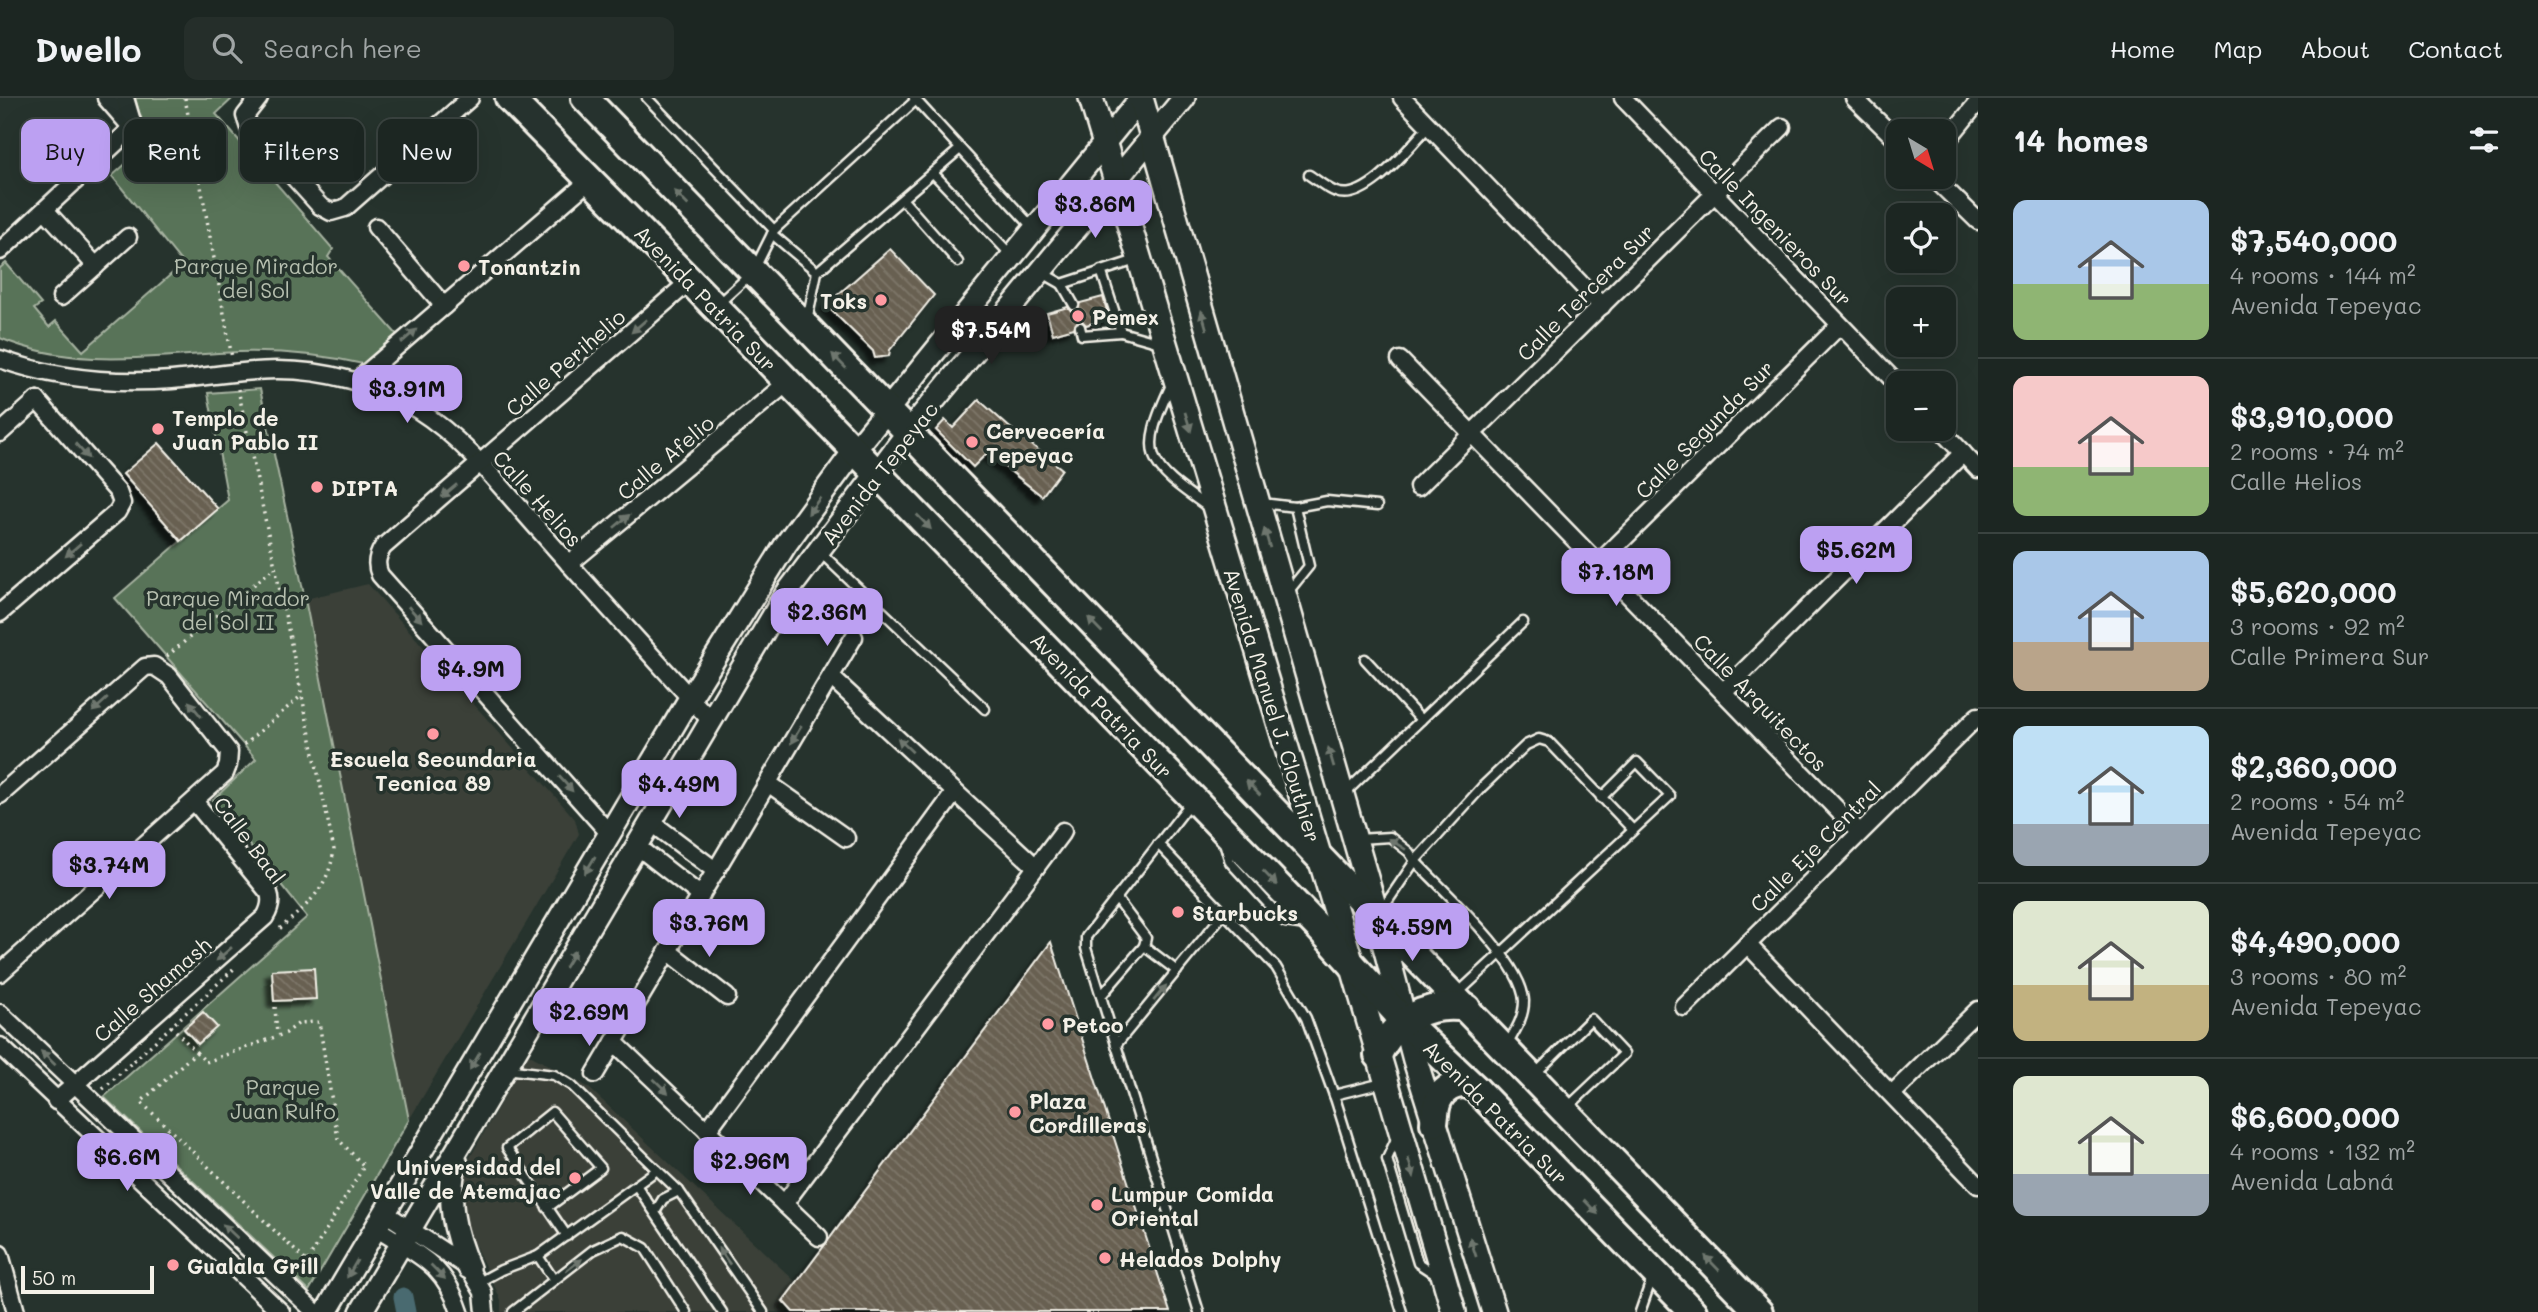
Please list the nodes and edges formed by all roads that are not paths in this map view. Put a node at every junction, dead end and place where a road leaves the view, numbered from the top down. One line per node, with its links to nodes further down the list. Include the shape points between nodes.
1 (106, 98): 16 (street)
2 (125, 98): 17 (street)
3 (260, 98): 4 (street, via 245,116 249,128 320,206 331,212 345,208)
4 (470, 98)
5 (509, 98): 28 (main road, Avenida Patria Sur)
6 (647, 98): 37 (lane)
7 (1091, 98): 24 (main road, Avenida Manuel J. Clouthier)
8 (1141, 98): 23 (main road, Avenida Manuel J. Clouthier); 24 (street, Avenida Tepeyac)
9 (1184, 98): 23 (street, Avenida Tepeyac)
10 (1402, 98): 18 (street)
11 (1623, 98): 31 (street, Calle Ingenieros Sur)
12 (1854, 98): 20 (street)
13 (915, 99): 25 (lane); 37 (lane)
14 (592, 101): 45 (main road, one-way to 14)
15 (1978, 102): 21 (street)
16 (124, 119)
17 (133, 119)
18 (1429, 127): 27 (lane, via 1360,192 1337,193); 53 (street)
19 (1782, 127): 31 (street, Calle Tercera Sur)
20 (1886, 129)
21 (1956, 129)
22 (124, 136): 33 (street)
23 (1151, 139): 29 (street, Avenida Tepeyac); 79 (main road, Avenida Manuel J. Clouthier, one-way to 23)
24 (1105, 144): 29 (main road, Avenida Manuel J. Clouthier); 36 (street, Avenida Tepeyac)
25 (960, 149): 26 (lane); 36 (lane)
26 (933, 174): 32 (lane); 40 (lane)
27 (1308, 174)
28 (590, 180): 48 (main road, Avenida Patria Sur); 52 (street)
29 (1116, 182): 41 (main road, Avenida Manuel J. Clouthier); 47 (street, Avenida Tepeyac)
30 (1945, 189): 34 (street)
31 (1715, 193): 53 (street, Calle Tercera Sur); 55 (street, Calle Ingenieros Sur)
32 (903, 200): 42 (lane); 46 (lane)
33 (45, 210): 39 (street); 43 (street)
34 (1978, 221)
35 (376, 226): 52 (street)
36 (1034, 229): 40 (street, Avenida Tepeyac)
37 (773, 232): 45 (lane); 46 (lane)
38 (128, 237): 43 (street)
39 (0, 251)
40 (1012, 256): 68 (street, Avenida Tepeyac)
41 (1139, 260): 44 (lane); 59 (main road, Avenida Manuel J. Clouthier)
42 (958, 262)
43 (96, 266): 50 (street)
44 (1101, 270): 49 (lane); 58 (lane)
45 (753, 272): 54 (lane); 56 (main road)
46 (817, 272): 56 (lane)
47 (1041, 272): 49 (lane); 69 (street, Avenida Tepeyac)
48 (690, 281): 54 (main road, Avenida Patria Sur); 75 (street, Calle Perihelio, one-way to 75)
49 (1062, 284): 51 (lane)
50 (61, 298)
51 (1074, 305)
52 (444, 306): 65 (street, one-way to 52)
53 (1602, 306): 71 (street, Calle Tercera Sur)
54 (715, 307): 66 (main road, Avenida Patria Sur)
55 (1840, 325): 63 (street, Calle Ingenieros Sur); 85 (street, Calle Segunda Sur)
56 (806, 326): 68 (main road, one-way to 56)
57 (1080, 327): 58 (lane, via 1082,335)
58 (1121, 332): 59 (lane)
59 (1165, 345): 64 (main road, Avenida Manuel J. Clouthier)
60 (0, 359): 62 (street, Calle Helios)
61 (1400, 360): 71 (street, Calle Arquitectos)
62 (43, 372): 65 (street, Calle Helios, via 116,381 277,370); 67 (street)
63 (1886, 373)
64 (1174, 378): 82 (main road, Avenida Manuel J. Clouthier, one-way to 82); 82 (lane, via 1156,416 1151,442 1154,460 1166,477)
65 (357, 381): 75 (street, Calle Helios, via 418,410 451,434)
66 (788, 382): 73 (main road, Avenida Patria Sur); 84 (street, Calle Afelio, one-way to 66)
67 (37, 400): 70 (street); 87 (street, one-way to 87, via 118,492 122,503)
68 (887, 410): 69 (main road); 73 (street, Avenida Tepeyac)
69 (908, 432): 77 (street, Avenida Tepeyac); 114 (main road, one-way to 69)
70 (0, 433)
71 (1472, 434): 78 (street, Calle Tercera Sur); 85 (street, Calle Arquitectos)
72 (1952, 441): 74 (street)
73 (855, 451): 77 (main road, Avenida Patria Sur); 93 (street, Avenida Tepeyac, one-way to 93, via 786,544)
74 (1963, 453): 76 (street); 92 (street)
75 (480, 464): 84 (street, Calle Helios); 109 (street, Calle Perihelio, one-way to 109, via 383,547 377,560 380,575)
76 (1978, 469)
77 (876, 473): 83 (street, Avenida Tepeyac); 103 (main road, Avenida Patria Sur, one-way to 103)
78 (1418, 487)
79 (1257, 503): 81 (lane); 86 (main road, Avenida Manuel J. Clouthier, one-way to 79)
80 (1377, 506): 81 (lane, via 1327,501)
81 (1295, 507): 86 (lane, via 1309,566)
82 (1215, 512): 114 (main road, Avenida Manuel J. Clouthier)
83 (818, 551): 94 (lane); 97 (street, Avenida Tepeyac, via 786,594)
84 (569, 564): 93 (street, Calle Helios)
85 (1598, 564): 92 (street, Calle Arquitectos)
86 (1284, 598): 101 (main road, Avenida Manuel J. Clouthier, one-way to 86)
87 (0, 613)
88 (1522, 622): 96 (lane)
89 (854, 637): 91 (street)
90 (1365, 659): 96 (lane)
91 (831, 677): 98 (street, one-way to 98); 99 (street, one-way to 91)
92 (1723, 692): 108 (street, Calle Arquitectos)
93 (690, 698): 97 (street, Calle Helios); 109 (street, Avenida Tepeyac)
94 (985, 709)
95 (1978, 716): 108 (street, Calle Eje Central)
96 (1421, 720): 101 (lane)
97 (711, 721): 105 (street, Avenida Tepeyac)
98 (768, 783): 110 (street); 117 (street)
99 (955, 792): 116 (street); 155 (street)
100 (0, 795): 104 (street, one-way to 100, via 225,773 229,758 225,746 169,676 154,666 137,673)
101 (1342, 796): 111 (main road, Avenida Manuel J. Clouthier)
102 (1601, 798): 106 (lane); 106 (lane, via 1637,762 1670,796); 115 (lane, via 1549,742 1539,739 1526,745 1482,787)
103 (1194, 799): 112 (lane); 127 (main road, Avenida Patria Sur, one-way to 127)
104 (194, 801): 120 (street, Calle Baal, via 269,893); 129 (street)
105 (651, 822): 113 (street, Avenida Tepeyac); 117 (street)
106 (1633, 830): 126 (lane)
107 (1063, 831): 116 (street)
108 (1859, 832): 123 (street, Calle Eje Central)
109 (609, 833): 164 (street, Avenida Tepeyac, one-way to 164)
110 (846, 838)
111 (1354, 839): 115 (lane, one-way to 111, via 1390,837); 122 (main road, Avenida Manuel J. Clouthier)
112 (1158, 844): 119 (lane); 121 (lane)
113 (636, 846): 118 (street); 143 (street, Avenida Tepeyac, one-way to 113)
114 (1318, 855): 122 (main road); 127 (main road, Avenida Manuel J. Clouthier)
115 (1415, 861): 122 (lane); 126 (lane)
116 (1036, 867): 161 (street)
117 (716, 871): 118 (street)
118 (701, 896): 125 (street)
119 (1116, 898): 124 (lane, via 1141,929); 130 (lane, via 1086,937)
120 (270, 905): 148 (street, Calle Shamash, one-way to 148, via 265,917)
121 (1225, 912): 128 (lane); 151 (lane, via 1276,967 1307,1018)
122 (1377, 916): 132 (main road); 136 (main road, Avenida Manuel J. Clouthier)
123 (1747, 944): 133 (street, Calle Eje Central); 150 (street)
124 (1144, 946): 128 (lane); 130 (lane)
125 (668, 951): 131 (street); 137 (street)
126 (1503, 953): 132 (lane); 140 (lane, via 1524,998 1522,1017)
127 (1351, 961): 136 (main road, Avenida Patria Sur); 141 (main road, Avenida Manuel J. Clouthier)
128 (1177, 971): 138 (lane, one-way to 128)
129 (0, 973)
130 (1101, 996): 138 (lane)
131 (727, 997)
132 (1461, 1002): 136 (main road); 140 (main road)
133 (1684, 1007)
134 (1978, 1010): 150 (street)
135 (0, 1013): 148 (street, one-way to 135)
136 (1404, 1021): 141 (main road); 149 (main road, Avenida Patria Sur); 154 (main road, Avenida Manuel J. Clouthier)
137 (614, 1042): 145 (street); 155 (street, one-way to 155)
138 (1116, 1045): 185 (lane)
139 (0, 1046): 142 (street)
140 (1505, 1048): 146 (main road)
141 (1378, 1055): 147 (main road, Avenida Manuel J. Clouthier)
142 (13, 1059): 144 (street); 152 (street)
143 (504, 1069): 156 (street, Avenida Tepeyac); 157 (lane, via 554,1075 572,1086)
144 (0, 1071)
145 (595, 1074)
146 (1532, 1076): 153 (main road); 153 (lane, via 1591,1019 1624,1054)
147 (1386, 1083): 151 (lane); 187 (main road, Avenida Manuel J. Clouthier, one-way to 187)
148 (75, 1084): 152 (street, Calle Shamash); 177 (street, one-way to 148)
149 (1476, 1088): 154 (main road, via 1462,1084 1446,1090 1438,1101); 170 (main road, Avenida Patria Sur, one-way to 170)
150 (1892, 1094): 159 (street)
151 (1334, 1095): 186 (lane)
152 (56, 1101): 176 (street)
153 (1564, 1110): 191 (main road, one-way to 153)
154 (1434, 1123): 188 (main road, Avenida Manuel J. Clouthier, one-way to 154)
155 (707, 1131): 161 (street)
156 (463, 1139): 167 (street, Avenida Tepeyac); 171 (street, via 451,1196 458,1242)
157 (657, 1170): 158 (lane); 160 (lane)
158 (636, 1185): 163 (lane); 165 (lane)
159 (1978, 1185)
160 (679, 1191): 163 (lane, via 663,1199); 184 (lane, one-way to 160)
161 (784, 1203): 166 (street)
162 (547, 1208): 162 (lane, via 506,1149 552,1112 601,1168); 165 (lane)
163 (655, 1212): 183 (lane)
164 (376, 1228): 167 (street); 174 (street, Avenida Tepeyac, one-way to 174)
165 (567, 1236): 169 (lane)
166 (819, 1237)
167 (401, 1244): 171 (street); 178 (street, Avenida Tepeyac); 179 (street, one-way to 179, via 444,1277)
168 (0, 1254): 172 (street)
169 (538, 1256): 171 (lane); 173 (lane)
170 (1654, 1272): 189 (lane); 190 (main road, Avenida Patria Sur)
171 (474, 1275): 180 (street)
172 (3, 1278): 175 (street)
173 (554, 1280): 181 (lane); 182 (lane, one-way to 182, via 593,1250 623,1236 645,1248)
174 (331, 1304)
175 (16, 1312)
176 (281, 1312)
177 (316, 1312)
178 (361, 1312)
179 (460, 1312)
180 (485, 1312)
181 (513, 1312)
182 (686, 1312)
183 (722, 1312)
184 (763, 1312)
185 (1199, 1312)
186 (1402, 1312)
187 (1454, 1312)
188 (1494, 1312)
189 (1640, 1312)
190 (1693, 1312)
191 (1759, 1312)

